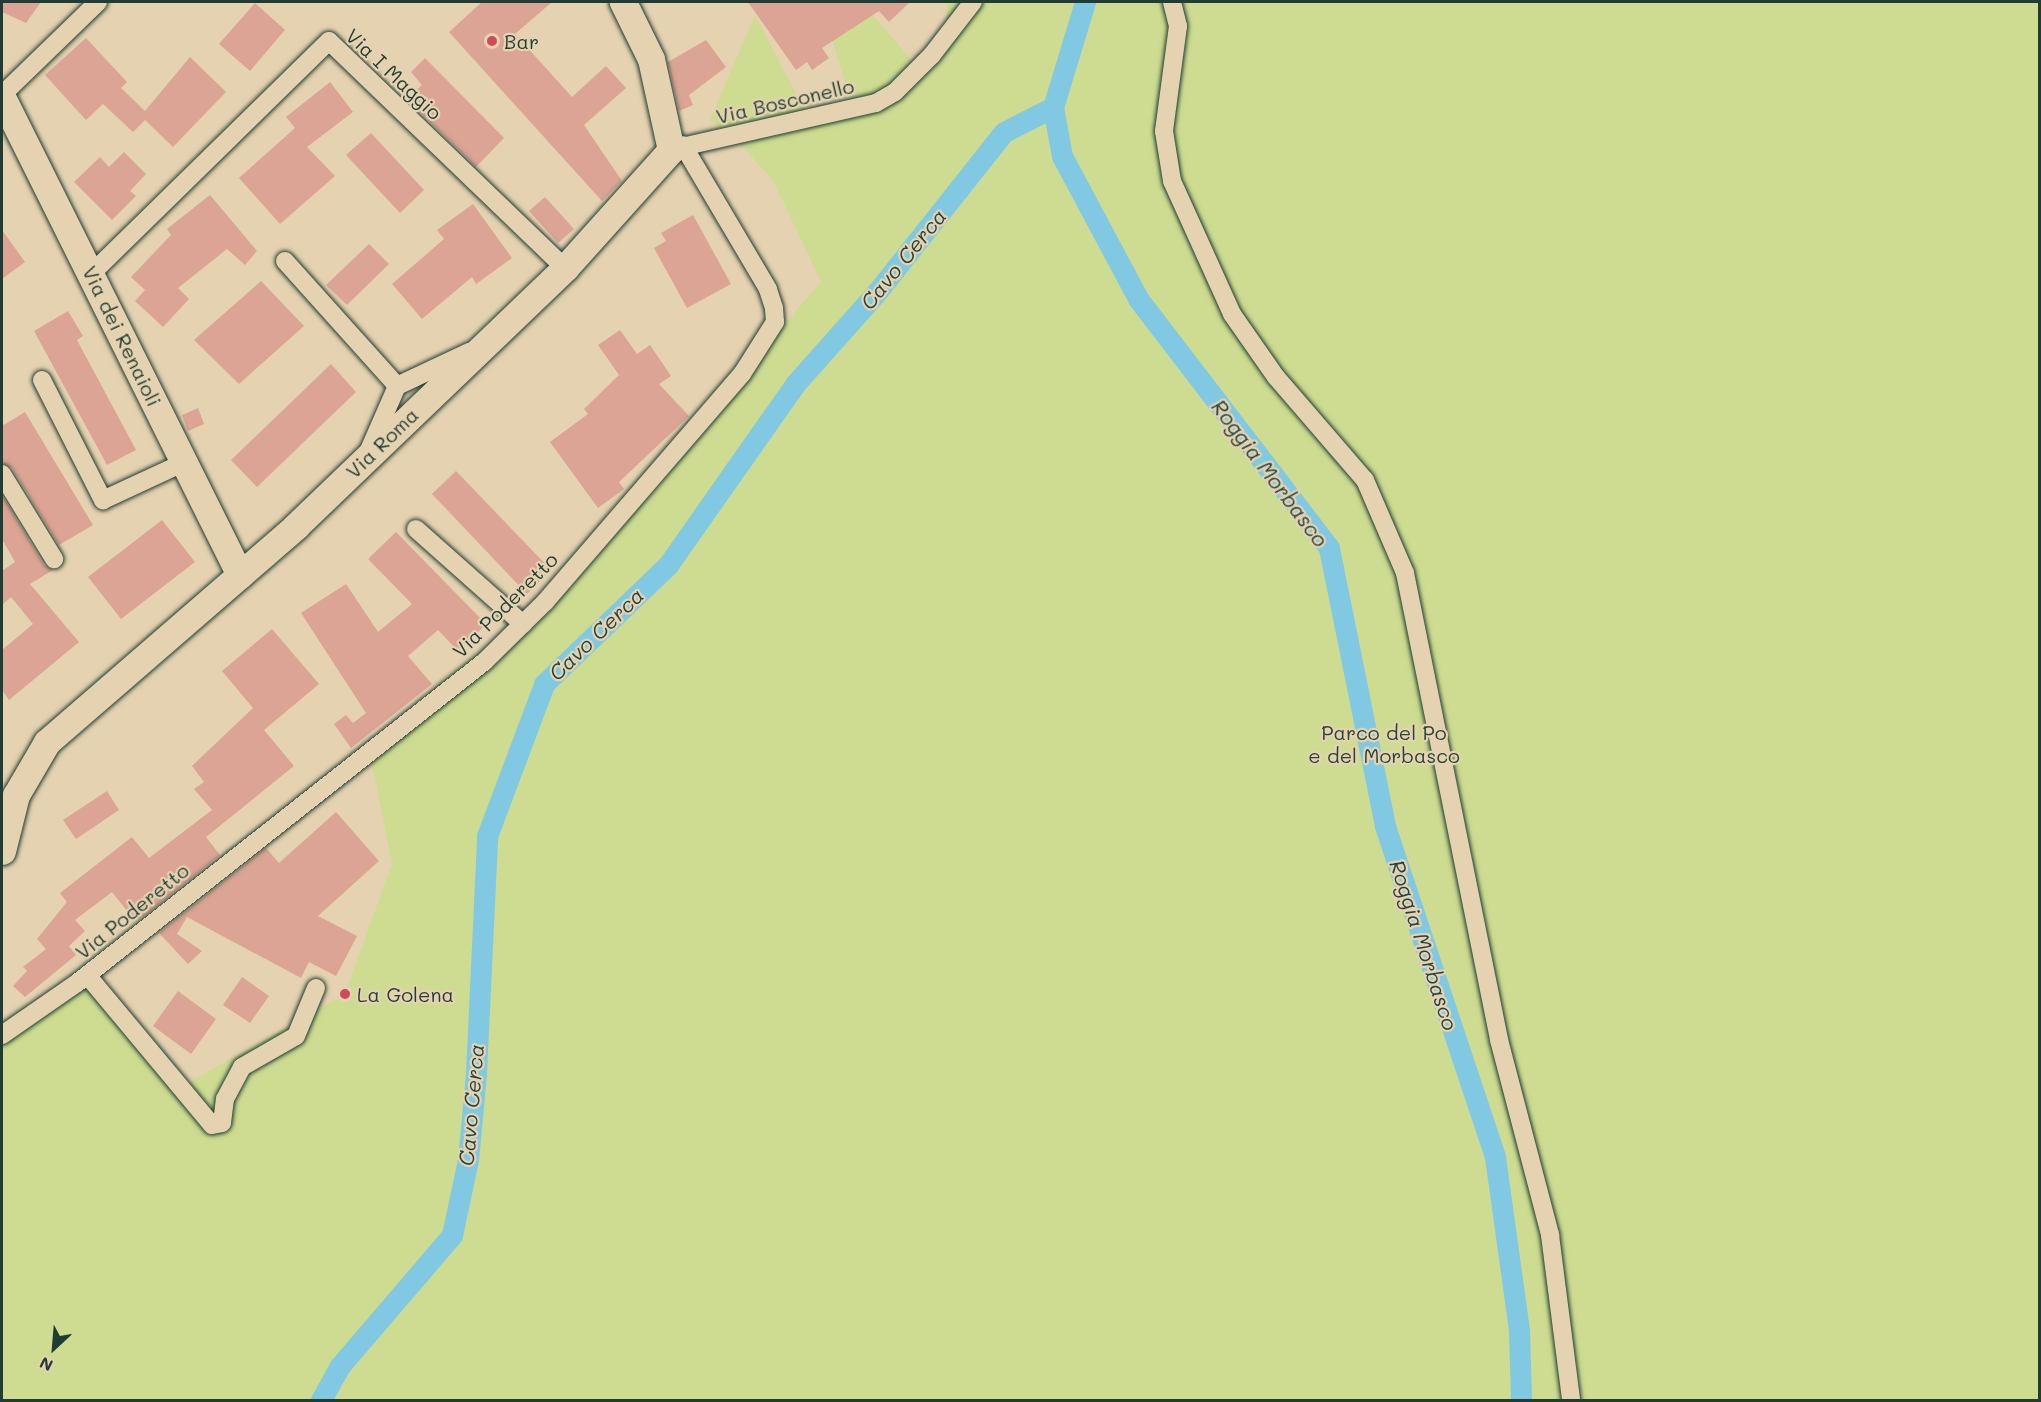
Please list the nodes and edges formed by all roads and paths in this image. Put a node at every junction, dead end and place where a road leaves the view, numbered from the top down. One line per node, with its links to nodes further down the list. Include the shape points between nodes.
1 (98, 2): 5 (street)
2 (624, 2): 6 (street, via 651,59)
3 (973, 2): 6 (street, Via Bosconello, via 932,55 895,92 876,103)
4 (1172, 2): 24 (street, via 1178,26 1164,131 1172,181 1232,314 1252,347 1365,480 1405,573 1499,1040 1550,1235)
5 (2, 96): 9 (street, Via dei Renaioli)
6 (677, 147): 8 (street, Via Roma); 19 (street, Via Poderetto, via 768,288 775,322 742,374)
7 (285, 261): 12 (street)
8 (565, 268): 9 (street, Via I Maggio, via 329,41); 10 (street, Via Roma)
9 (92, 274): 14 (street, Via dei Renaioli)
10 (487, 343): 12 (street); 13 (street, Via Roma)
11 (42, 380): 14 (street, via 103,500)
12 (397, 386): 13 (street)
13 (364, 460): 18 (street, Via Roma)
14 (184, 462): 18 (street, Via dei Renaioli)
15 (2, 474): 17 (street)
16 (416, 529): 19 (street)
17 (54, 559)
18 (240, 575): 20 (street, Via Roma, via 47,742 21,784)
19 (523, 624): 21 (street, Via Poderetto, via 484,662)
20 (2, 851)
21 (87, 975): 22 (street, via 212,1125 222,1123 225,1099 242,1067 296,1036); 23 (street, Via Poderetto)
22 (316, 988)
23 (2, 1035)
24 (1571, 1401)

